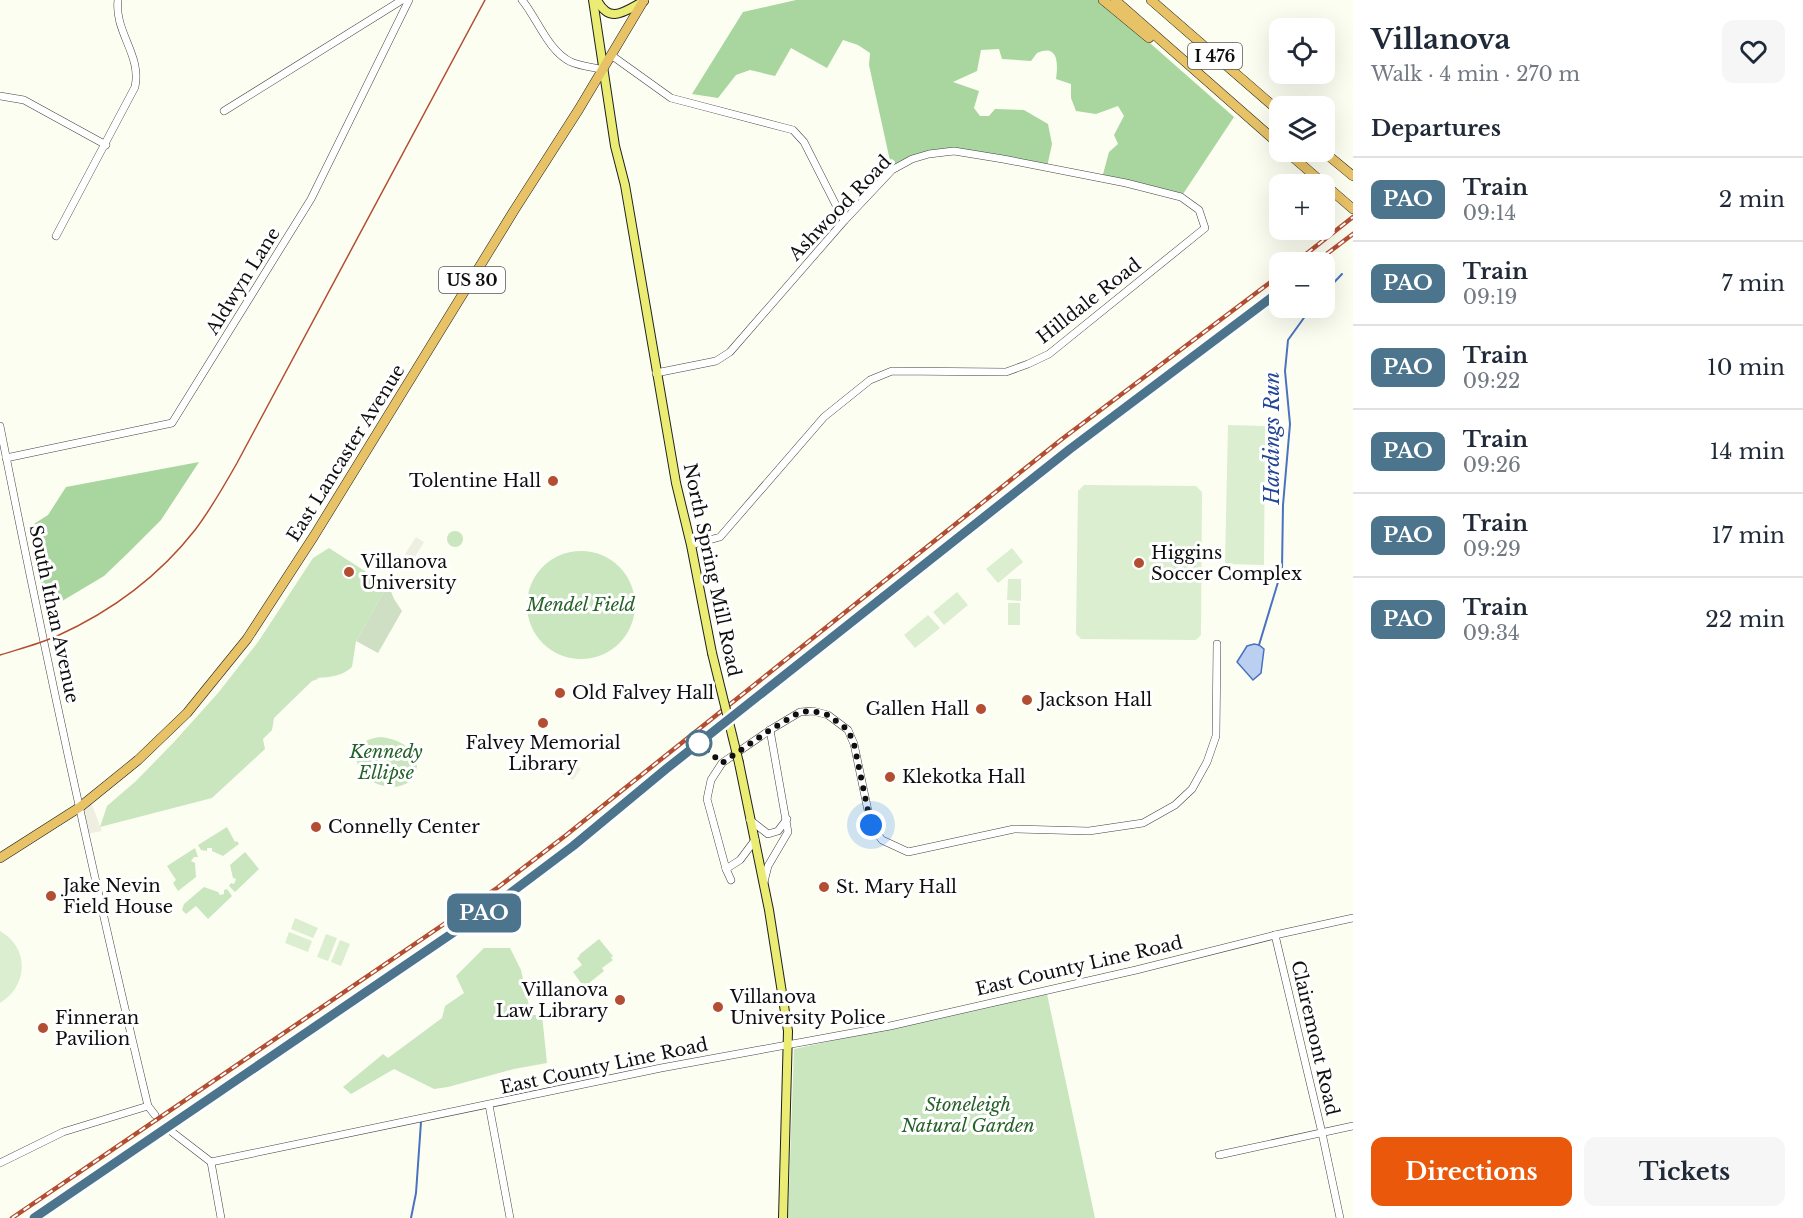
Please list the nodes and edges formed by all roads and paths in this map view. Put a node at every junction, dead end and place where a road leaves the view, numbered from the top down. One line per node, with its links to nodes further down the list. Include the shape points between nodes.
1 (118, 0): 17 (street, via 118,19 135,59 137,80)
2 (402, 0): 15 (street)
3 (409, 0): 27 (street, Aldwyn Lane, via 311,199 172,423)
4 (522, 0): 12 (street, via 565,58)
5 (595, 0): 6 (main road, via 604,11 614,14); 12 (main road, North Spring Mill Road)
6 (644, 0): 10 (highway, East Lancaster Avenue / US 30)
7 (1103, 0): 11 (highway)
8 (1115, 0): 11 (highway, I 476)
9 (1151, 0): 14 (highway, I 476)
10 (611, 55): 12 (highway, East Lancaster Avenue / US 30); 22 (street, via 671,98 793,130 804,142)
11 (1186, 63): 16 (highway, I 476)
12 (603, 70): 25 (main road, North Spring Mill Road); 31 (highway, East Lancaster Avenue / US 30, via 259,623 187,713)
13 (0, 96): 17 (street, via 24,100)
14 (1269, 102)
15 (224, 111)
16 (1269, 135)
17 (106, 145): 24 (street)
18 (1335, 161): 20 (highway)
19 (1299, 162): 21 (highway)
20 (1353, 176)
21 (1353, 209)
22 (844, 221): 23 (street, Ashwood Road, via 892,170 912,159 954,151 1181,197 1199,210); 25 (street, Ashwood Road, via 729,351 716,361)
23 (1205, 228): 28 (street, Hilldale Road, via 1049,354 1028,364 1006,372 892,371 870,380 824,417 720,537)
24 (56, 236)
25 (657, 373): 28 (main road, North Spring Mill Road)
26 (0, 426): 27 (street, South Ithan Avenue)
27 (6, 458): 31 (street, South Ithan Avenue)
28 (691, 545): 33 (main road, North Spring Mill Road, bridge)
29 (1217, 644): 30 (street, via 1216,736 1208,762 1192,789 1175,805 1143,823 1089,831 1014,829 908,852 882,840 871,825 848,730 828,715 813,711 800,712)
30 (770, 730): 32 (street); 36 (street, via 722,763 711,780 708,799)
31 (80, 807): 35 (highway, East Lancaster Avenue / US 30); 43 (street, South Ithan Avenue)
32 (787, 819): 33 (street, via 778,831 768,834); 38 (street, via 788,832 768,866)
33 (750, 820): 34 (main road, North Spring Mill Road)
34 (755, 840): 36 (street, via 740,860); 38 (main road, North Spring Mill Road)
35 (0, 858)
36 (726, 869): 37 (street)
37 (731, 880)
38 (764, 887): 41 (main road, North Spring Mill Road)
39 (1353, 918): 40 (street, East County Line Road)
40 (1275, 935): 41 (street, East County Line Road, via 890,1026); 47 (street, Clairemont Road)
41 (789, 1044): 42 (street, East County Line Road); 53 (main road, North Spring Mill Road)
42 (489, 1105): 49 (street, East County Line Road); 52 (street)
43 (148, 1106): 44 (street); 50 (street, via 63,1132)
44 (155, 1115)
45 (1353, 1126): 47 (street)
46 (172, 1132): 49 (street)
47 (1322, 1133): 48 (street); 54 (street, Clairemont Road)
48 (1219, 1155)
49 (211, 1162): 51 (street)
50 (0, 1163)
51 (221, 1218)
52 (510, 1218)
53 (783, 1218)
54 (1340, 1218)

